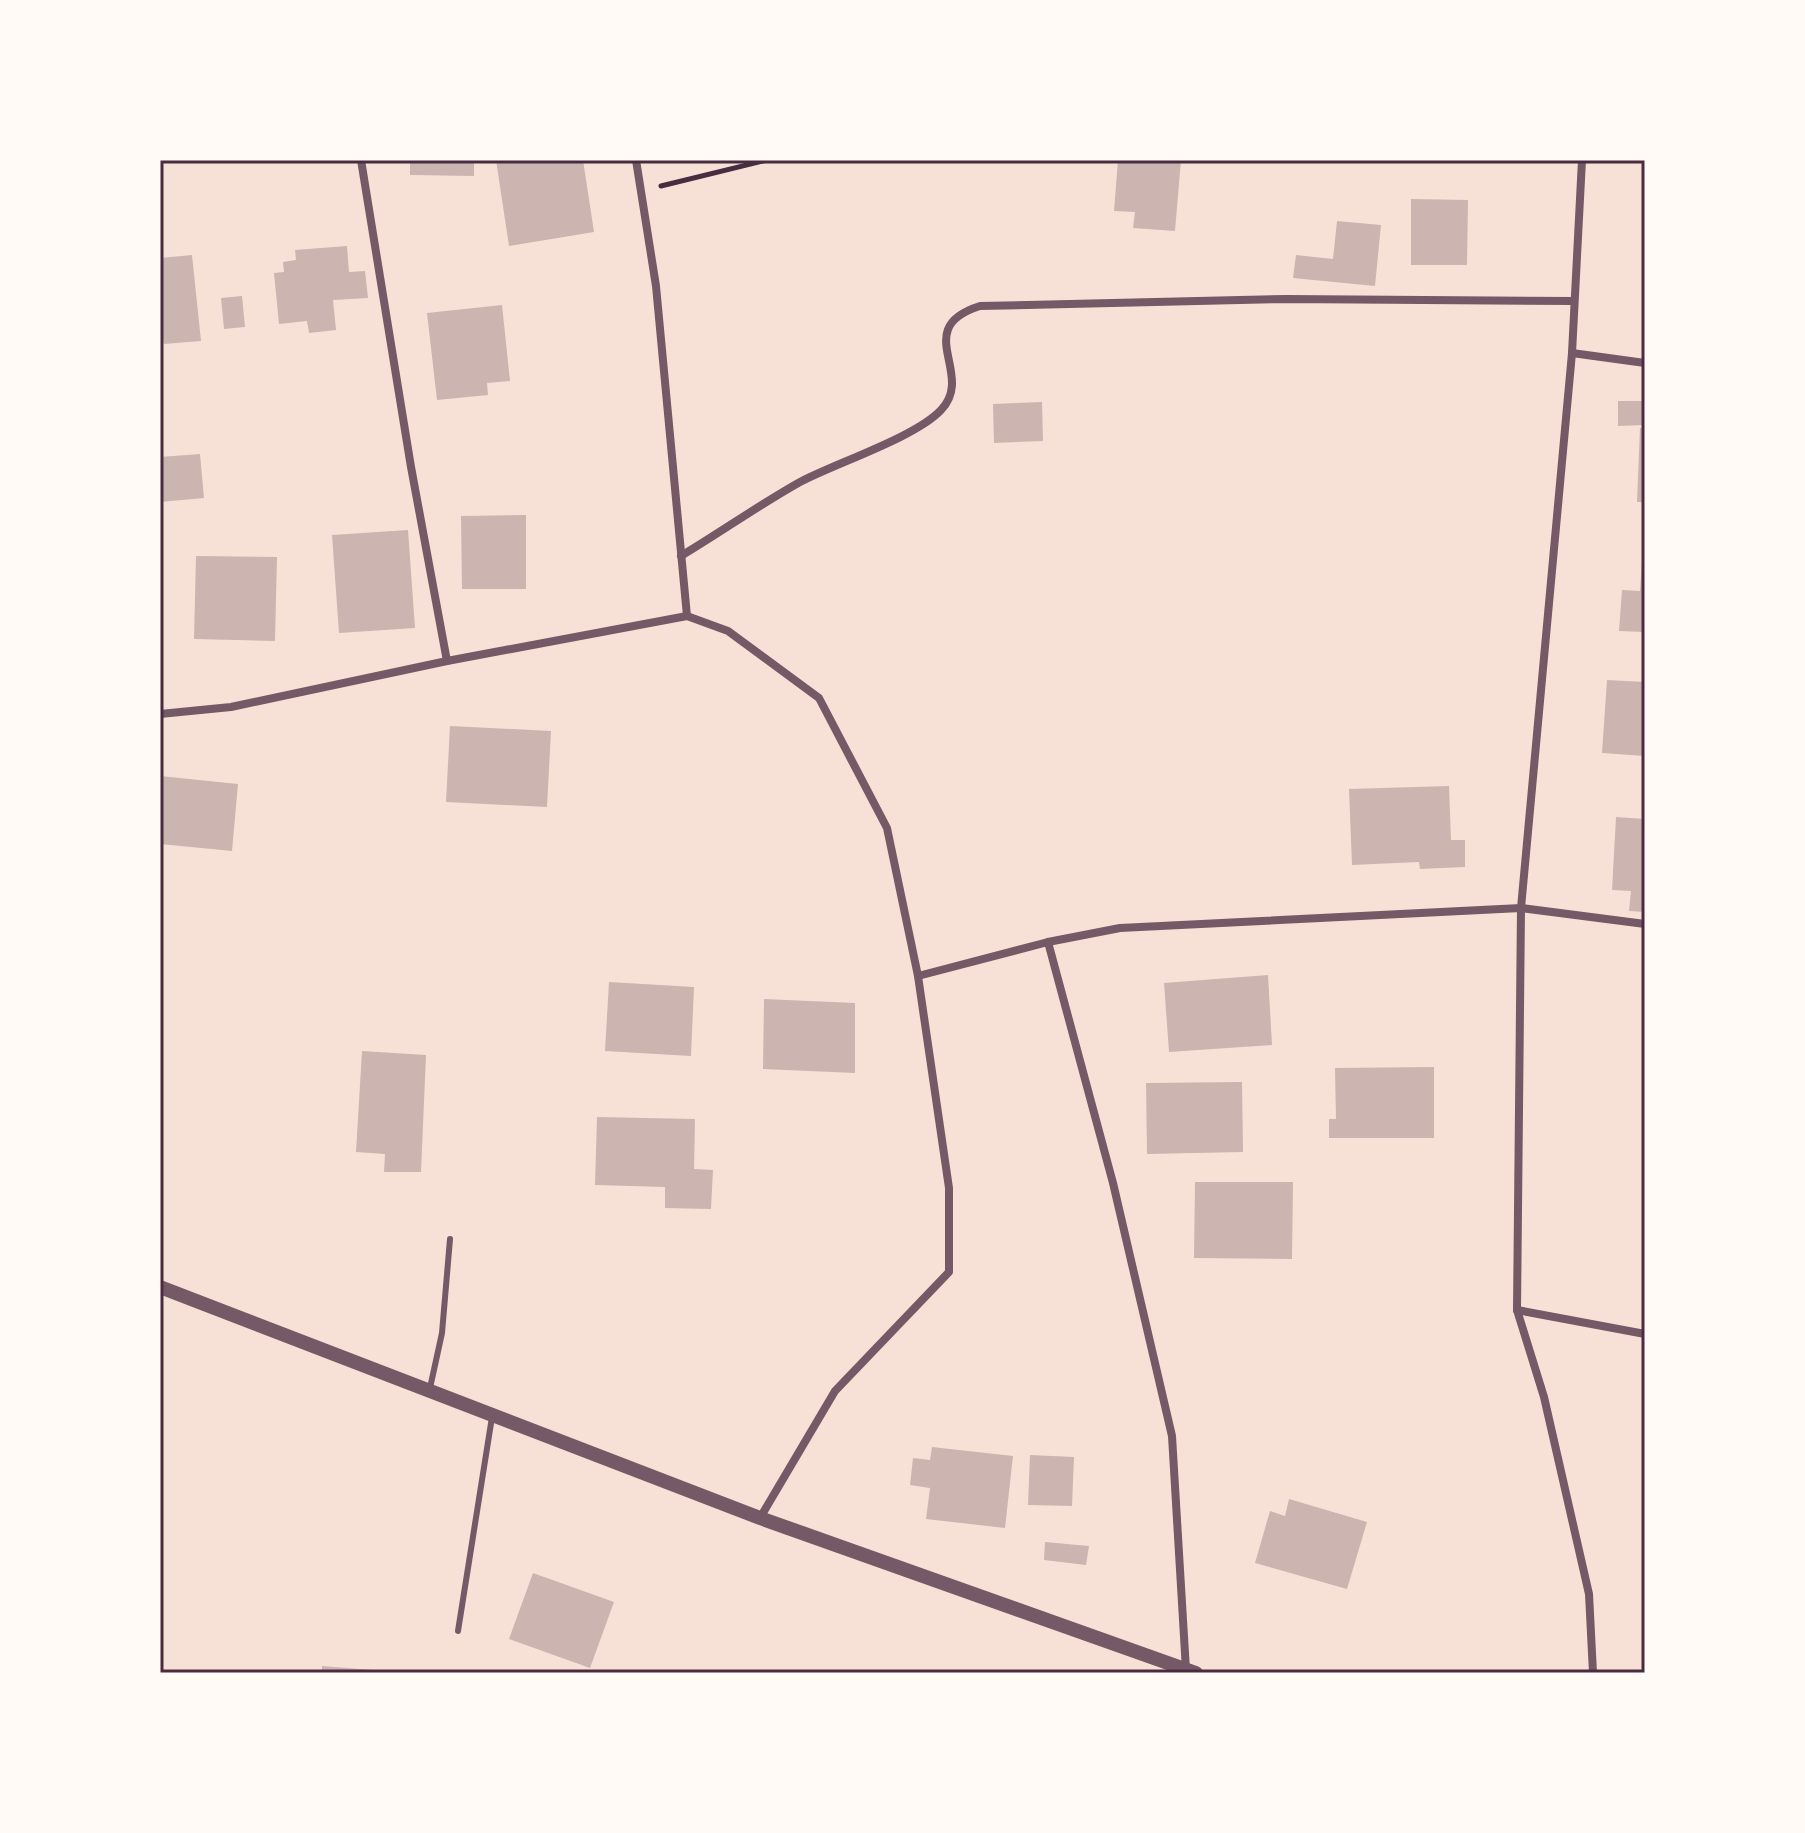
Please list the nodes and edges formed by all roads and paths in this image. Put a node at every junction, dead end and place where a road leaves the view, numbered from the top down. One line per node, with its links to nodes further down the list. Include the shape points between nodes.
1 (361, 160): 11 (street)
2 (636, 160): 5 (street)
3 (767, 160): 5 (path)
4 (1582, 160): 6 (street)
5 (641, 191): 9 (street, via 656,286)
6 (1574, 301): 7 (street); 9 (street, via 1286,299 980,306 958,313 949,326 944,343 953,383 942,410 800,482)
7 (1572, 353): 8 (street); 13 (street)
8 (1645, 363)
9 (681, 556): 10 (street)
10 (687, 616): 11 (street); 16 (street, via 728,631 819,698 887,828)
11 (447, 661): 12 (street, via 231,707)
12 (160, 714)
13 (1521, 908): 14 (street); 15 (street, via 1120,928); 19 (street)
14 (1645, 924)
15 (1048, 942): 16 (street); 25 (street, via 1113,1183 1172,1436)
16 (918, 976): 23 (street, via 949,1188 949,1272 835,1391)
17 (450, 1239): 21 (lane, via 442,1333)
18 (160, 1287): 21 (street)
19 (1517, 1310): 20 (street); 26 (street, via 1544,1397 1589,1594)
20 (1645, 1334)
21 (430, 1388): 22 (street)
22 (492, 1413): 23 (street); 24 (lane)
23 (760, 1518): 25 (street)
24 (458, 1631)
25 (1191, 1671)
26 (1593, 1673)

